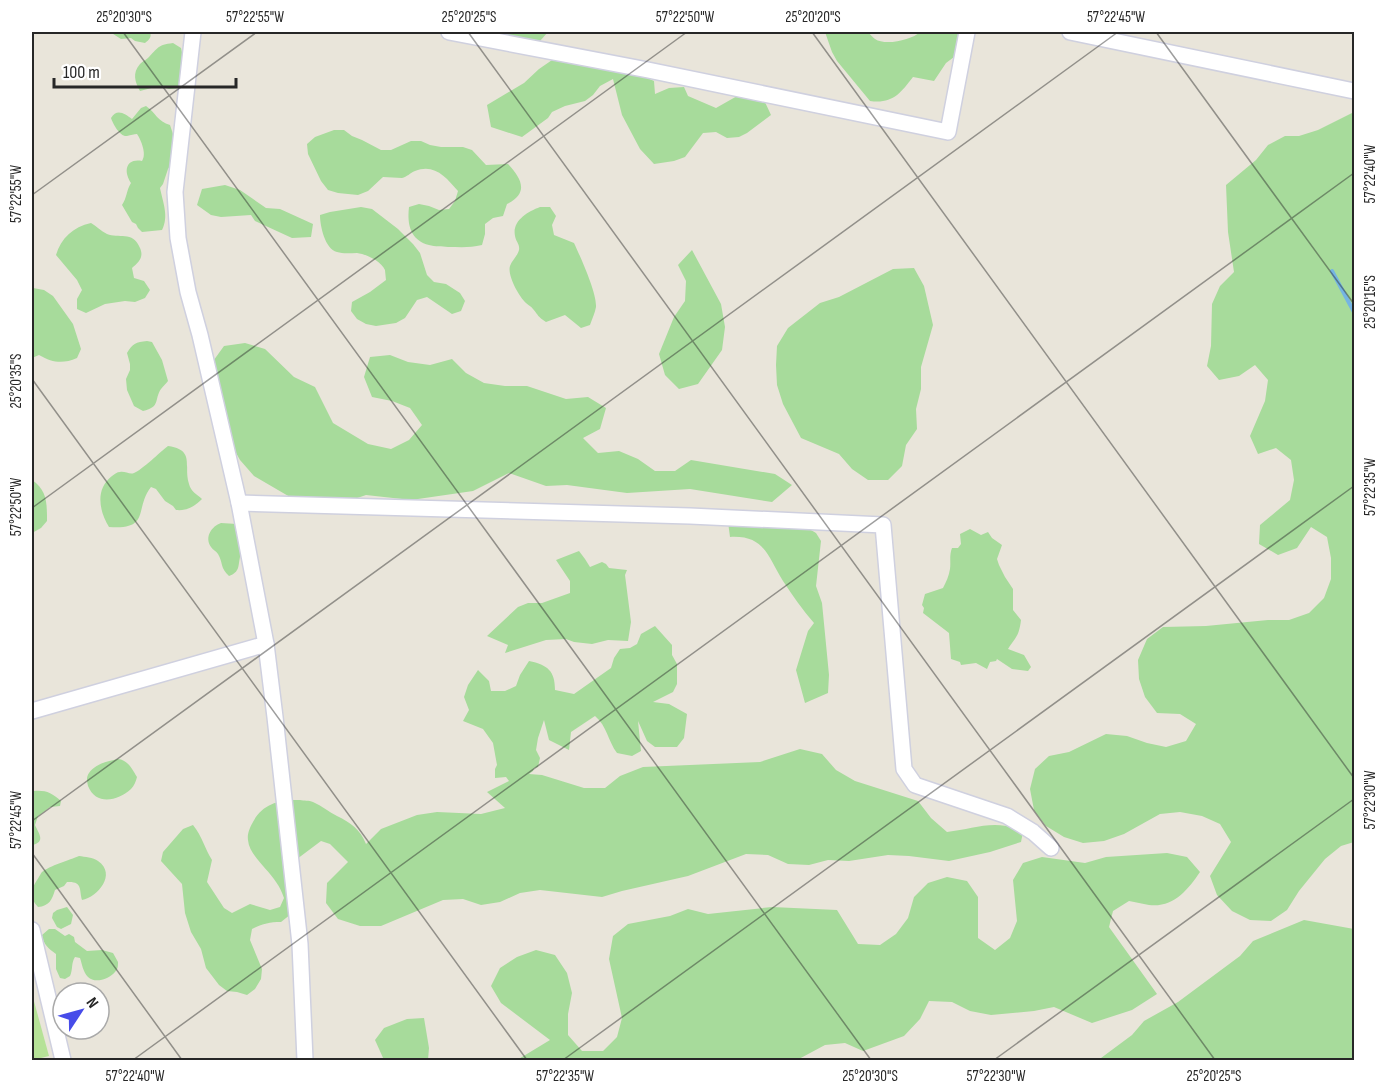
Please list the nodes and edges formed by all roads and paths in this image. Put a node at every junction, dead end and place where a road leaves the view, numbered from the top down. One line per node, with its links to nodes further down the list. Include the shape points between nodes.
1 (193, 32): 6 (street, via 175,192 177,238)
2 (450, 32): 3 (street, via 948,132)
3 (967, 32)
4 (1070, 32): 5 (street)
5 (1354, 90)
6 (239, 503): 7 (street); 9 (street, via 883,525 904,769 915,785 1007,816)
7 (266, 644): 8 (street); 12 (street, via 300,944)
8 (32, 711)
9 (1051, 848)
10 (32, 930): 11 (street)
11 (63, 1060)
12 (305, 1060)

